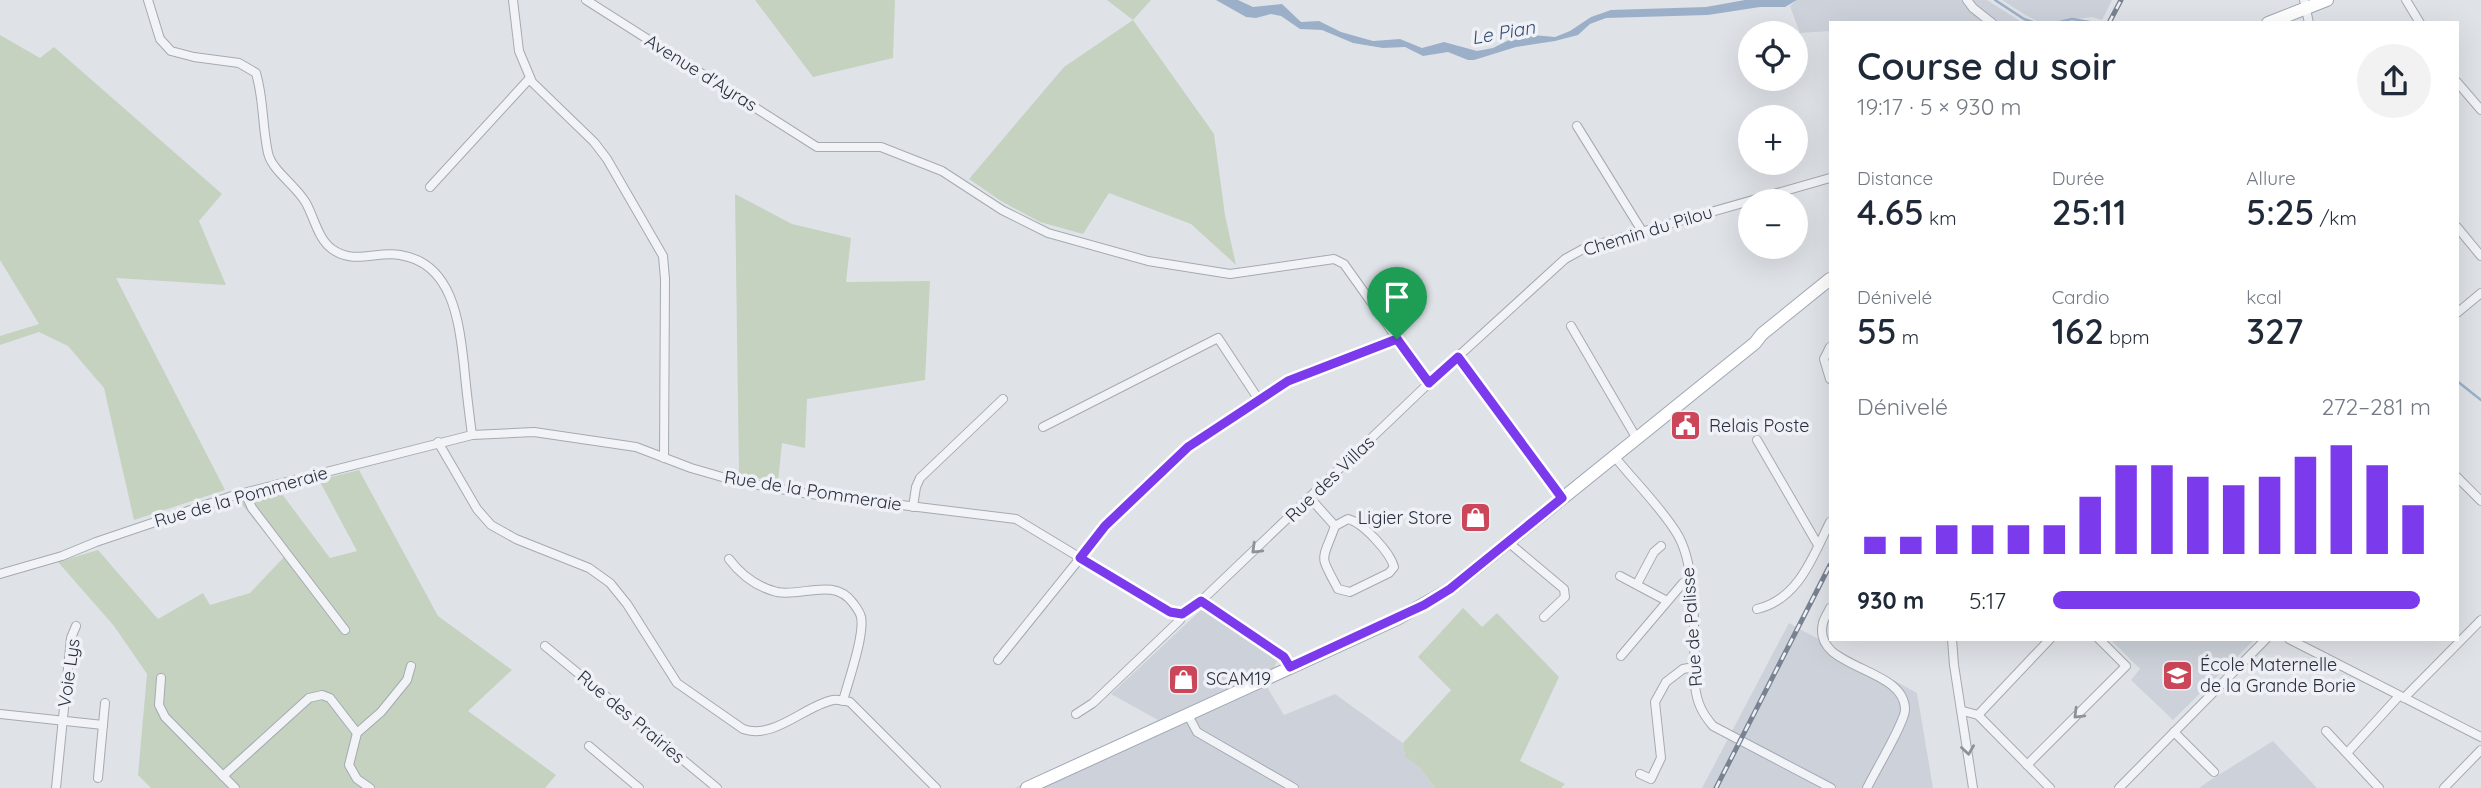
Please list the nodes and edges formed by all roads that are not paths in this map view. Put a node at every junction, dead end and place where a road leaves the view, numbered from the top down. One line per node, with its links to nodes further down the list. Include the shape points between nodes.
1 (148, 0): 34 (street, via 160,39 172,51 239,63 256,74 272,165 306,202 330,248 360,258 397,254 416,259 443,282 460,331)
2 (513, 0): 11 (street, via 520,51)
3 (586, 0): 25 (street, Avenue d'Ayras, via 817,147 881,147 942,171 1048,233 1148,261 1230,274 1334,260 1344,264)
4 (1967, 0): 8 (street)
5 (2327, 0): 7 (main road)
6 (2406, 0): 10 (street)
7 (2305, 4): 9 (main road)
8 (1989, 21)
9 (2272, 21)
10 (2419, 21)
11 (530, 78): 16 (street); 39 (street, via 607,159 663,256)
12 (2459, 84): 13 (street)
13 (2481, 110)
14 (1577, 127): 18 (street)
15 (1829, 178): 18 (street, Chemin du Pilou)
16 (430, 187)
17 (2459, 229): 19 (street)
18 (1642, 231): 28 (street, Chemin du Pilou, via 1585,248 1565,259)
19 (2481, 256)
20 (1829, 280): 26 (main road)
21 (1829, 290): 26 (main road)
22 (2481, 293): 23 (street)
23 (2459, 311)
24 (1571, 326): 35 (street)
25 (1397, 339): 30 (street); 32 (street, via 1288,381)
26 (1755, 343): 35 (main road)
27 (1829, 349): 29 (street, via 1824,359)
28 (1458, 357): 30 (street, Rue des Villas); 43 (street)
29 (1829, 376)
30 (1429, 383): 42 (street, Rue des Villas)
31 (1003, 399): 45 (street, via 920,478)
32 (1259, 400): 33 (street, via 1218,338); 51 (street, via 1188,447 1105,526)
33 (1043, 427)
34 (472, 435): 37 (street, Rue de la Pommeraie); 39 (street, Rue de la Pommeraie, via 534,432 593,439)
35 (1637, 439): 38 (main road)
36 (1757, 440): 49 (street)
37 (438, 442): 41 (street, Rue de la Pommeraie); 79 (street, via 491,525 589,568 610,583 677,684 743,729 767,729 835,699)
38 (1614, 456): 43 (main road); 55 (street, Rue de Palisse, via 1676,532 1686,552)
39 (664, 458): 45 (street, Rue de la Pommeraie, via 736,481)
40 (2459, 479): 44 (street)
41 (245, 493): 53 (street, Rue de la Pommeraie); 65 (street)
42 (1310, 498): 47 (street); 57 (street, Rue des Villas, one-way to 57)
43 (1562, 498): 48 (main road)
44 (2481, 501)
45 (913, 507): 51 (street, Rue de la Pommeraie, via 1016,519)
46 (1829, 524): 49 (street)
47 (1335, 526): 47 (street, via 1322,556 1338,589 1350,592 1394,567 1392,558 1357,522 1348,519)
48 (1508, 542): 62 (street, via 1564,589 1565,597); 75 (main road, via 1424,605)
49 (1818, 545): 59 (street, via 1789,593)
50 (1661, 546): 56 (street)
51 (1080, 558): 61 (street, Rue de la Pommeraie, via 1170,612); 73 (street)
52 (729, 559): 79 (street, via 758,585 779,592 837,590 851,600 861,615 861,631)
53 (0, 574)
54 (1620, 576): 56 (street)
55 (1691, 581): 58 (street); 76 (street, Rue de Palisse)
56 (1637, 584): 58 (street)
57 (1201, 601): 61 (street); 75 (street, via 1284,657)
58 (1667, 601): 72 (street)
59 (1757, 609)
60 (1829, 610): 109 (street, via 1823,637 1830,648 1902,695 1903,719)
61 (1182, 614): 83 (street, via 1093,703)
62 (1544, 617)
63 (2481, 620): 78 (street)
64 (76, 626): 86 (street, Voie Lys)
65 (345, 630)
66 (1952, 641): 81 (street)
67 (2048, 641): 85 (street)
68 (2101, 641): 95 (street, one-way to 95, via 2126,666)
69 (2264, 641): 89 (street)
70 (2293, 641): 78 (street)
71 (545, 646): 104 (street, Rue des Prairies)
72 (1621, 656)
73 (998, 660)
74 (411, 666): 90 (street, via 407,680)
75 (1290, 667): 84 (main road)
76 (1694, 667): 97 (street, via 1666,682 1656,702 1661,758 1651,779); 108 (street, Rue de Palisse, via 1697,701 1713,726)
77 (161, 678): 98 (street, via 159,705 164,717)
78 (2402, 697): 91 (street); 94 (street)
79 (843, 701): 105 (street, via 850,702)
80 (105, 703): 87 (street)
81 (1963, 711): 85 (street); 110 (street, one-way to 110)
82 (0, 714): 86 (street)
83 (1076, 714)
84 (1188, 715): 106 (main road); 107 (street, via 1197,732)
85 (1978, 715): 95 (street)
86 (63, 721): 87 (street, Voie Lys); 100 (street, Voie Lys)
87 (103, 725): 99 (street)
88 (2326, 731): 94 (street)
89 (2174, 732): 96 (street); 112 (street)
90 (357, 733): 98 (street, via 330,698 309,698); 102 (street, via 349,765)
91 (2481, 737)
92 (589, 746): 103 (street)
93 (2481, 750): 114 (street)
94 (2347, 753): 113 (street)
95 (2027, 765): 111 (street)
96 (2214, 772)
97 (1640, 774)
98 (223, 776): 101 (street)
99 (98, 778)
100 (56, 788)
101 (234, 788)
102 (370, 788)
103 (639, 788)
104 (717, 788)
105 (936, 788)
106 (1027, 788)
107 (1294, 788)
108 (1831, 788)
109 (1867, 788)
110 (1973, 788)
111 (2050, 788)
112 (2119, 788)
113 (2379, 788)
114 (2444, 788)

